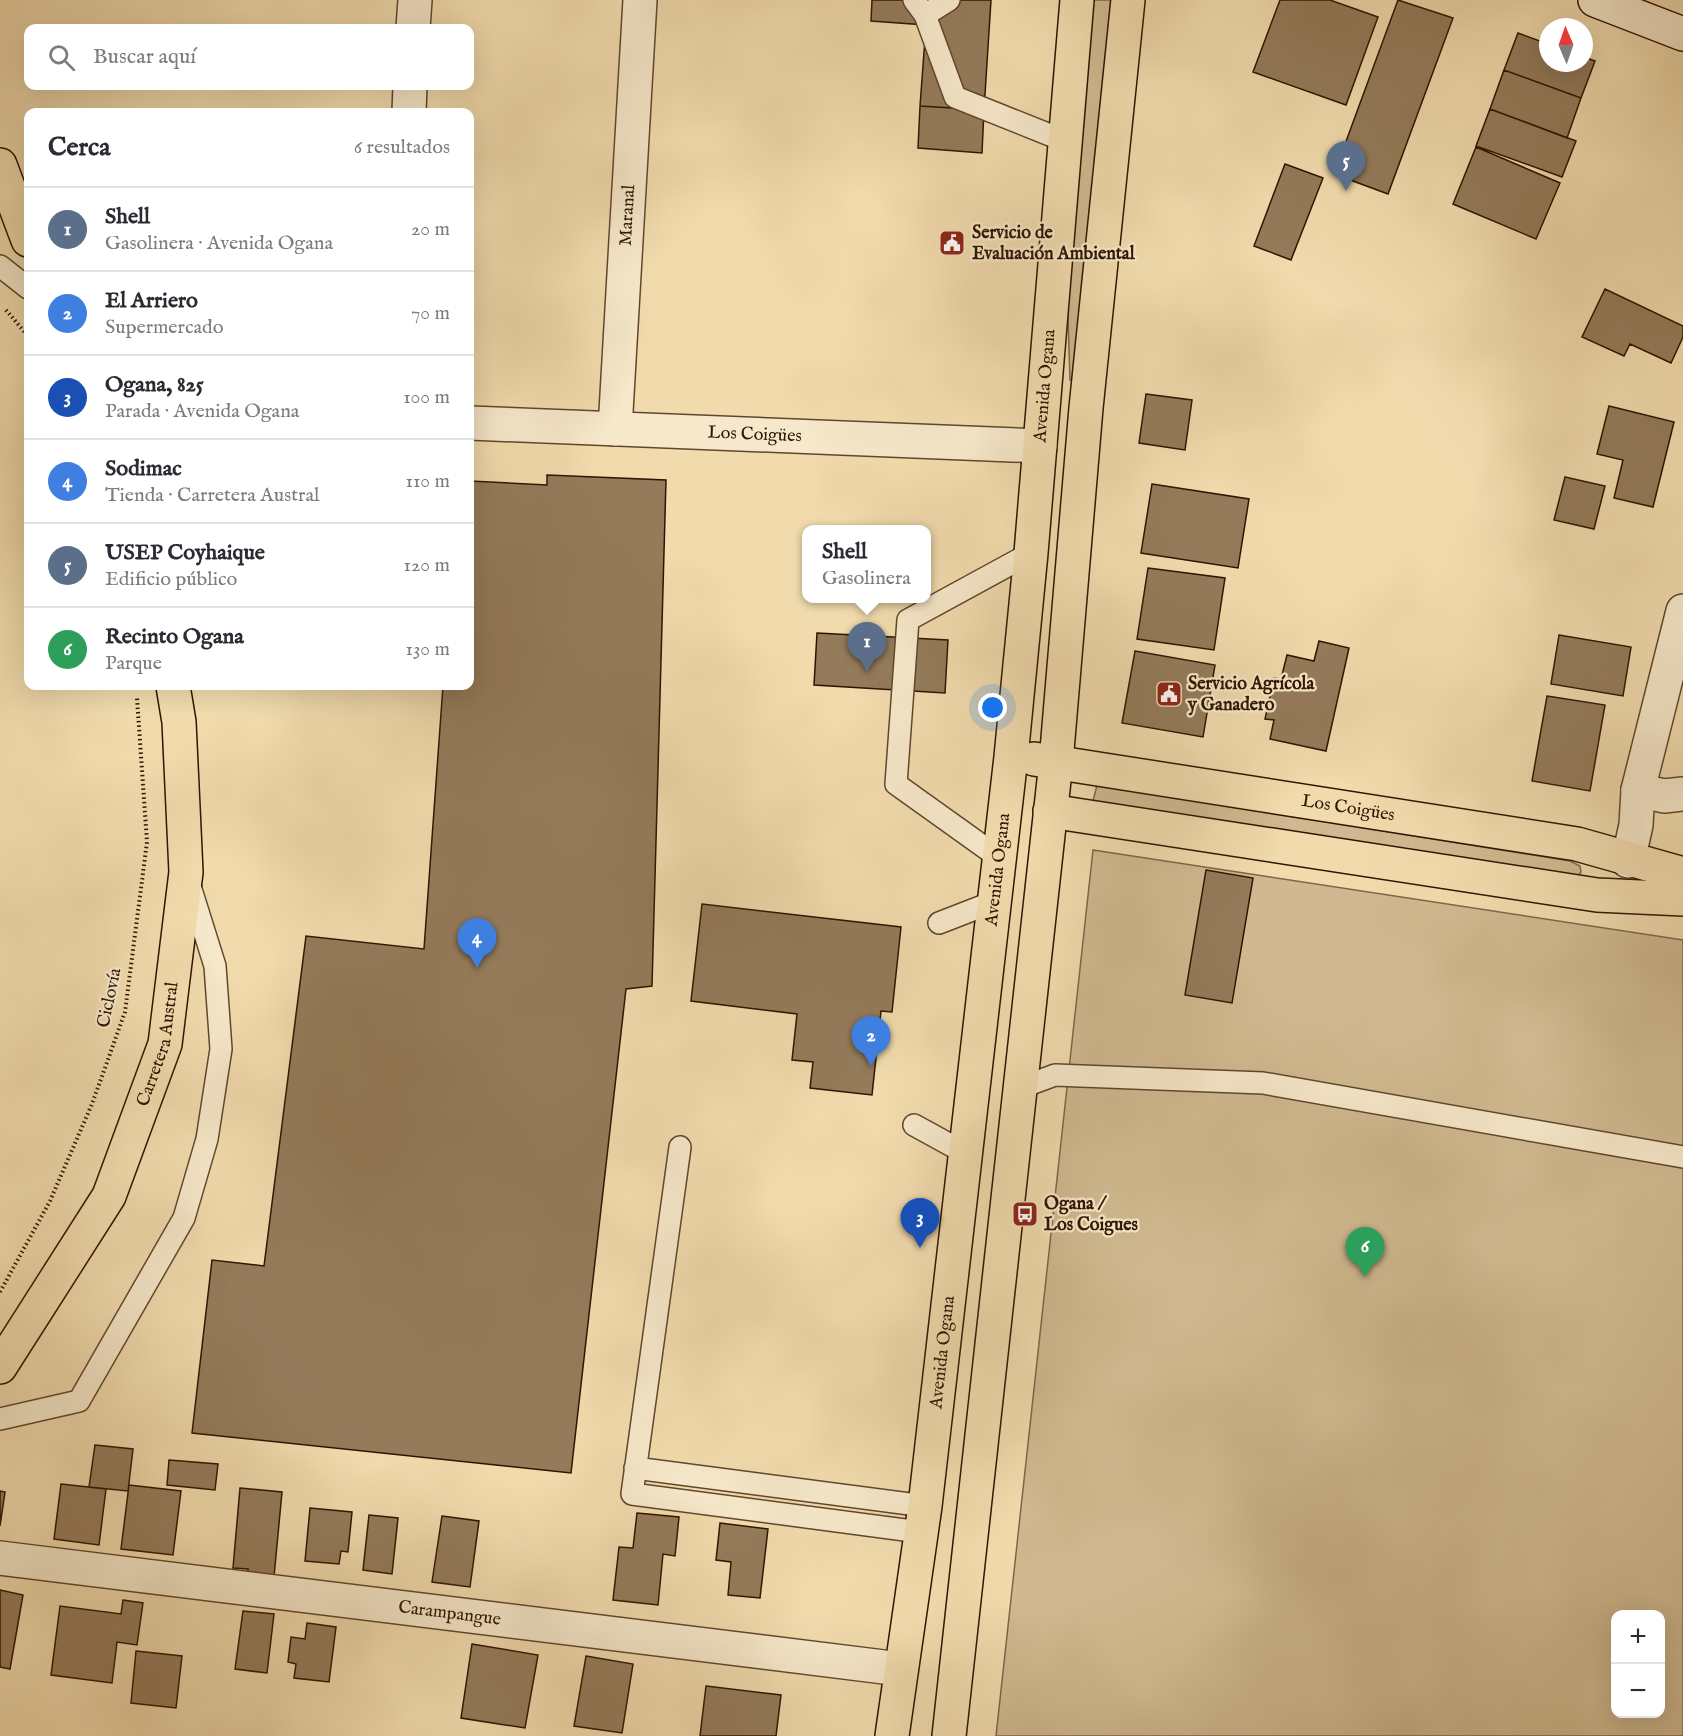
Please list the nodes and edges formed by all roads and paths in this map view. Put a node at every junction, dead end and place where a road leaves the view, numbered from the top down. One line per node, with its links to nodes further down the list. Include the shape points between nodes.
1 (415, 0): 8 (street)
2 (640, 0): 18 (street, Maranal)
3 (949, 0): 7 (lane)
4 (1077, 0): 12 (main road, Avenida Ogana)
5 (1128, 0): 25 (main road, via 1086,408)
6 (1595, 0): 9 (street)
7 (920, 8): 12 (lane, via 955,97)
8 (413, 24)
9 (1683, 34)
10 (410, 90): 11 (street)
11 (409, 108)
12 (1065, 141): 19 (main road, Avenida Ogana)
13 (0, 165): 14 (main road)
14 (24, 229)
15 (0, 266): 16 (lane)
16 (24, 285)
17 (474, 423): 18 (street, Los Coigües)
18 (615, 429): 19 (street, Los Coigües)
19 (1040, 446): 20 (main road, Avenida Ogana)
20 (1031, 553): 24 (main road, Avenida Ogana); 29 (lane, via 908,620 896,784)
21 (1683, 611): 26 (street)
22 (173, 690): 31 (main road, Carretera Austral)
23 (137, 697): 41 (path, Ciclovía, via 147,842 125,1012 92,1104 50,1201)
24 (1011, 757): 25 (main road, Los Coigües); 29 (main road, Avenida Ogana)
25 (1056, 762): 28 (main road); 30 (main road, Los Coigües, via 1577,844)
26 (1638, 790): 27 (street, via 1664,796); 30 (street)
27 (1683, 794)
28 (1050, 811): 33 (main road, via 1597,895); 36 (main road)
29 (998, 857): 34 (main road, Avenida Ogana)
30 (1628, 861): 32 (main road, Los Coigües)
31 (186, 872): 42 (main road, Carretera Austral, via 165,1044 109,1196); 43 (lane, via 215,966 221,1049 207,1139 184,1218 79,1401)
32 (1683, 874)
33 (1683, 899)
34 (993, 902): 35 (lane); 39 (main road, Avenida Ogana)
35 (939, 923)
36 (1020, 1088): 40 (lane, via 1055,1075 1263,1083); 49 (main road)
37 (914, 1125): 39 (lane)
38 (680, 1147): 44 (lane)
39 (964, 1153): 45 (main road, Avenida Ogana)
40 (1683, 1157)
41 (0, 1292)
42 (0, 1367)
43 (0, 1419)
44 (635, 1468): 45 (lane); 45 (lane, via 632,1494)
45 (922, 1519): 47 (main road, Avenida Ogana)
46 (0, 1558): 47 (street, Carampangue)
47 (900, 1669): 48 (main road, Avenida Ogana)
48 (892, 1736)
49 (949, 1736)

